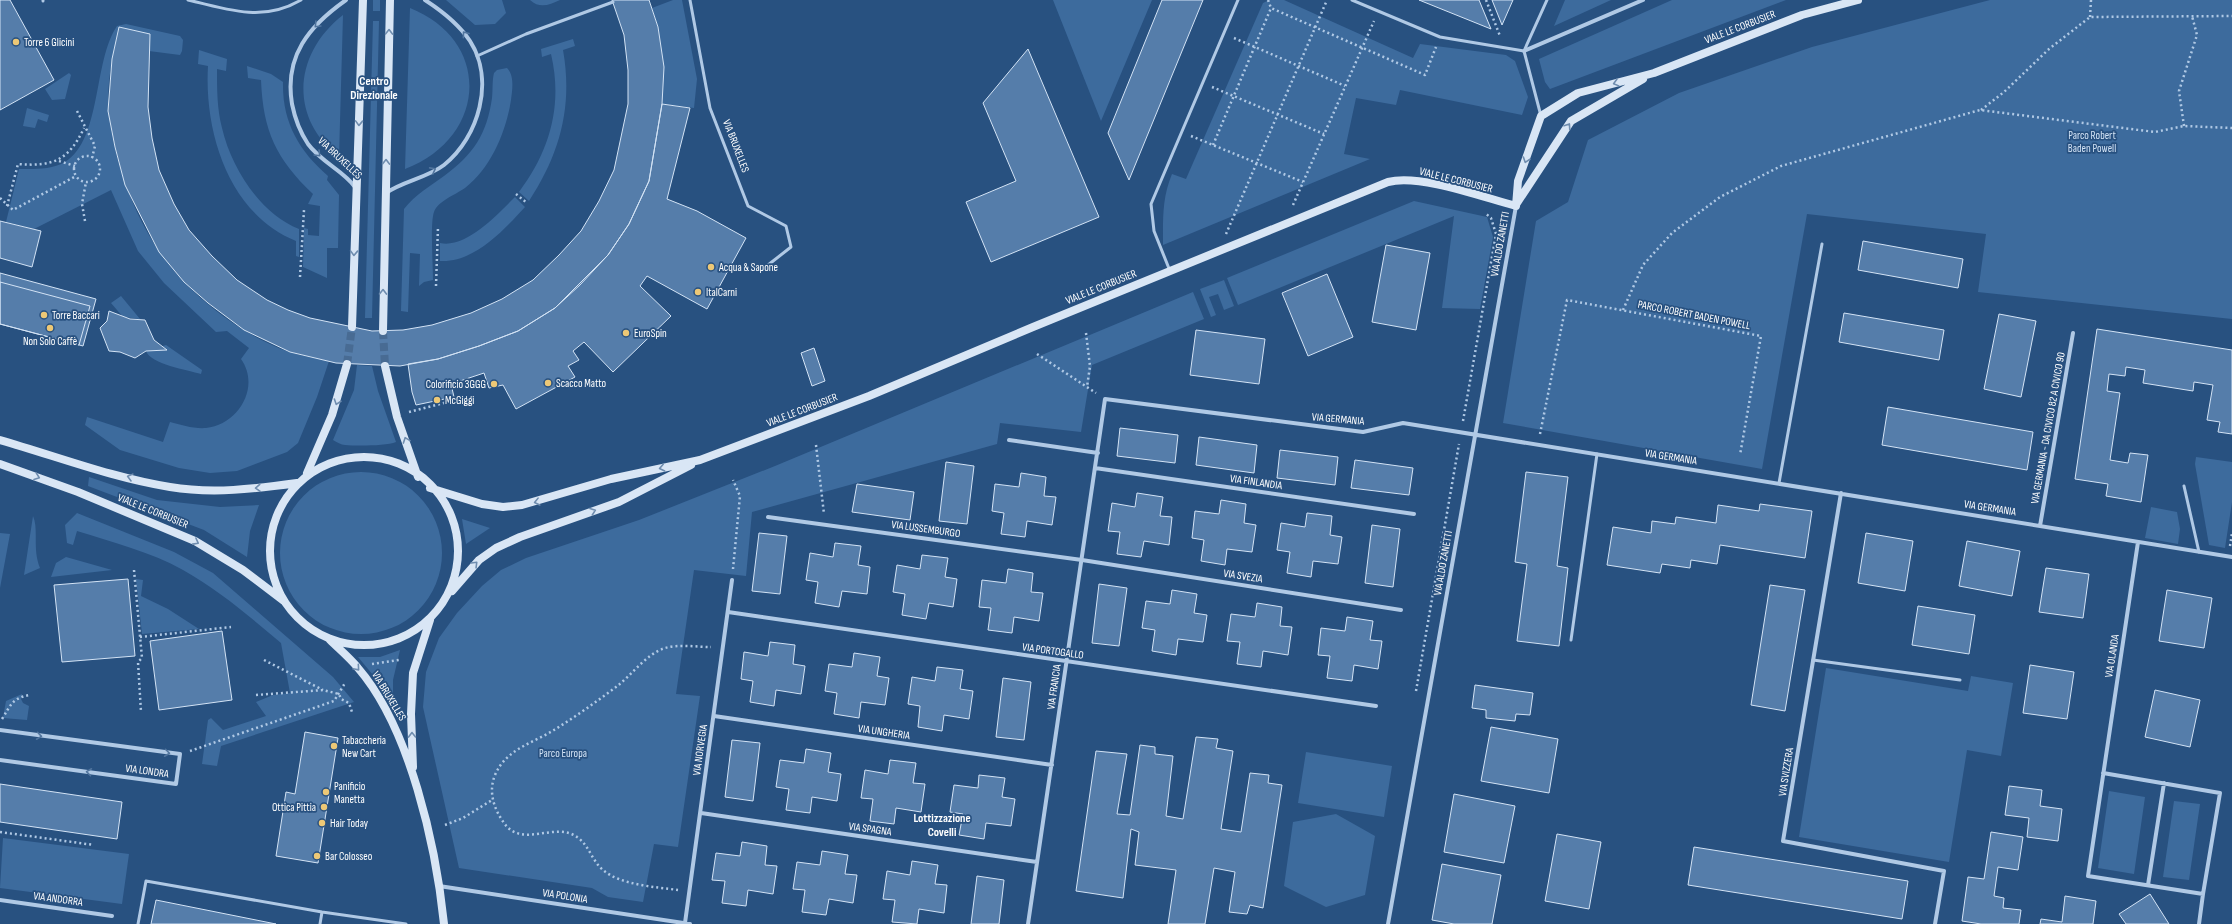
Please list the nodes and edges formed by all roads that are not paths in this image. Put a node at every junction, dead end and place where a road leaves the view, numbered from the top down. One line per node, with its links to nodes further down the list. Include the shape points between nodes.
1 (188, 0): 2 (lane, via 234,11 259,13 276,12)
2 (301, 0)
3 (346, 0): 18 (street, VIA BRUXELLES, one-way to 18, via 321,21 302,42 292,67 291,96 294,116 308,145)
4 (363, 0): 18 (street, VIA BRUXELLES, one-way to 18)
5 (390, 0): 19 (street, one-way to 5)
6 (425, 0): 15 (street, one-way to 6, via 460,27)
7 (690, 0): 22 (lane, VIA BRUXELLES, via 710,108 748,206 786,226 791,247)
8 (1238, 0): 23 (lane, via 1152,204 1154,231)
9 (1352, 0): 14 (lane, via 1440,37)
10 (1547, 0): 14 (lane)
11 (1643, 0): 14 (street)
12 (1858, 0): 16 (street, VIALE LE CORBUSIER, via 1802,15)
13 (613, 2): 15 (lane, via 526,34)
14 (1524, 51): 17 (lane)
15 (477, 56): 19 (street, one-way to 15, via 443,165 468,136 478,115 483,87)
16 (1654, 72): 17 (street, VIALE LE CORBUSIER, one-way to 17, via 1578,93); 20 (street, VIALE LE CORBUSIER, one-way to 16, via 1571,121)
17 (1541, 116): 20 (street, one-way to 20, via 1518,180)
18 (357, 189): 24 (street, VIA BRUXELLES, one-way to 24)
19 (386, 193): 25 (street, one-way to 19)
20 (1516, 206): 23 (street, VIALE LE CORBUSIER, via 1420,181 1399,179); 30 (street, VIA ALDO ZANETTI)
21 (1822, 244): 40 (lane)
22 (768, 265)
23 (1170, 271): 35 (street, VIALE LE CORBUSIER, via 869,396)
24 (352, 328)
25 (383, 331)
26 (2073, 333): 47 (street, VIA GERMANIA - DA CIVICO 82 A CIVICO 90)
27 (347, 364): 38 (street, one-way to 38, via 332,416)
28 (385, 366): 39 (street, one-way to 28, via 398,417)
29 (1105, 399): 30 (street, VIA GERMANIA, via 1363,432 1403,423); 33 (street, VIA FRANCIA)
30 (1475, 434): 34 (street, VIA GERMANIA); 85 (street, VIA ALDO ZANETTI)
31 (0, 440): 41 (street, VIALE LE CORBUSIER, one-way to 31, via 228,490 170,487)
32 (1009, 440): 33 (street)
33 (1098, 453): 37 (street, VIA FRANCIA)
34 (1597, 454): 40 (street, VIA GERMANIA); 59 (lane)
35 (700, 460): 43 (street, VIALE LE CORBUSIER, one-way to 43, via 611,479 522,505 503,507 482,504); 53 (street, VIALE LE CORBUSIER, one-way to 35, via 479,560 496,548 619,502)
36 (0, 464): 54 (street, VIALE LE CORBUSIER, one-way to 54, via 78,492 195,540 243,570)
37 (1095, 468): 45 (street, VIA FINLANDIA); 51 (street, VIA FRANCIA)
38 (307, 473): 39 (street, via 329,463 361,457 381,457 406,466); 41 (street)
39 (419, 477): 43 (street)
40 (1779, 483): 44 (street, VIA GERMANIA)
41 (297, 484): 54 (street, via 287,496 274,521 270,549 273,576)
42 (2184, 486): 49 (lane)
43 (430, 488): 53 (street, via 447,505 458,533 459,564)
44 (1841, 493): 47 (street, VIA GERMANIA); 60 (street, VIA SVIZZERA)
45 (1414, 514)
46 (768, 517): 51 (street, VIA LUSSEMBURGO)
47 (2040, 526): 48 (street, VIA GERMANIA)
48 (2138, 542): 49 (street, VIA GERMANIA); 68 (street, VIA OLANDA)
49 (2199, 552): 50 (street, VIA GERMANIA)
50 (2232, 557)
51 (1082, 560): 55 (street, VIA SVEZIA); 61 (street, VIA FRANCIA)
52 (732, 580): 56 (street, VIA NORVEGIA)
53 (450, 594): 57 (street, VIALE LE CORBUSIER)
54 (285, 602): 58 (street, via 312,630)
55 (1401, 610)
56 (728, 612): 61 (street, VIA PORTOGALLO); 64 (street, VIA NORVEGIA)
57 (430, 620): 58 (street, via 403,638 371,646); 69 (street, VIA BRUXELLES, one-way to 57, via 413,673)
58 (330, 640): 69 (street, VIA BRUXELLES, one-way to 69, via 358,668 381,701 399,736)
59 (1571, 640)
60 (1813, 660): 62 (lane); 86 (street, VIA SVIZZERA, via 1783,841 1944,871)
61 (1067, 662): 63 (street, VIA PORTOGALLO); 67 (street, VIA FRANCIA)
62 (1960, 680)
63 (1376, 706)
64 (714, 716): 67 (street, VIA UNGHERIA); 71 (street, VIA NORVEGIA)
65 (0, 730): 66 (street, VIA LONDRA, one-way to 66, via 180,754 176,784)
66 (0, 760)
67 (1052, 765): 72 (street, VIA FRANCIA)
68 (2103, 773): 70 (street); 73 (street, VIA OLANDA, via 2088,876)
69 (413, 774): 74 (street, VIA BRUXELLES)
70 (2164, 783): 73 (street); 75 (street, via 2220,793)
71 (700, 813): 72 (street, VIA SPAGNA); 83 (street, VIA NORVEGIA)
72 (1037, 862): 84 (street, VIA FRANCIA)
73 (2148, 885): 75 (street, VIA OLANDA)
74 (438, 886): 82 (street, VIA BRUXELLES); 83 (street, VIA POLONIA)
75 (2203, 894): 87 (street)
76 (0, 900): 78 (street, VIA ANDORRA)
77 (322, 912): 79 (lane, via 146,881); 80 (lane); 81 (lane)
78 (112, 916)
79 (138, 924)
80 (320, 924)
81 (406, 924)
82 (444, 924)
83 (688, 924)
84 (1028, 924)
85 (1388, 924)
86 (1935, 924)
87 (2199, 924)

